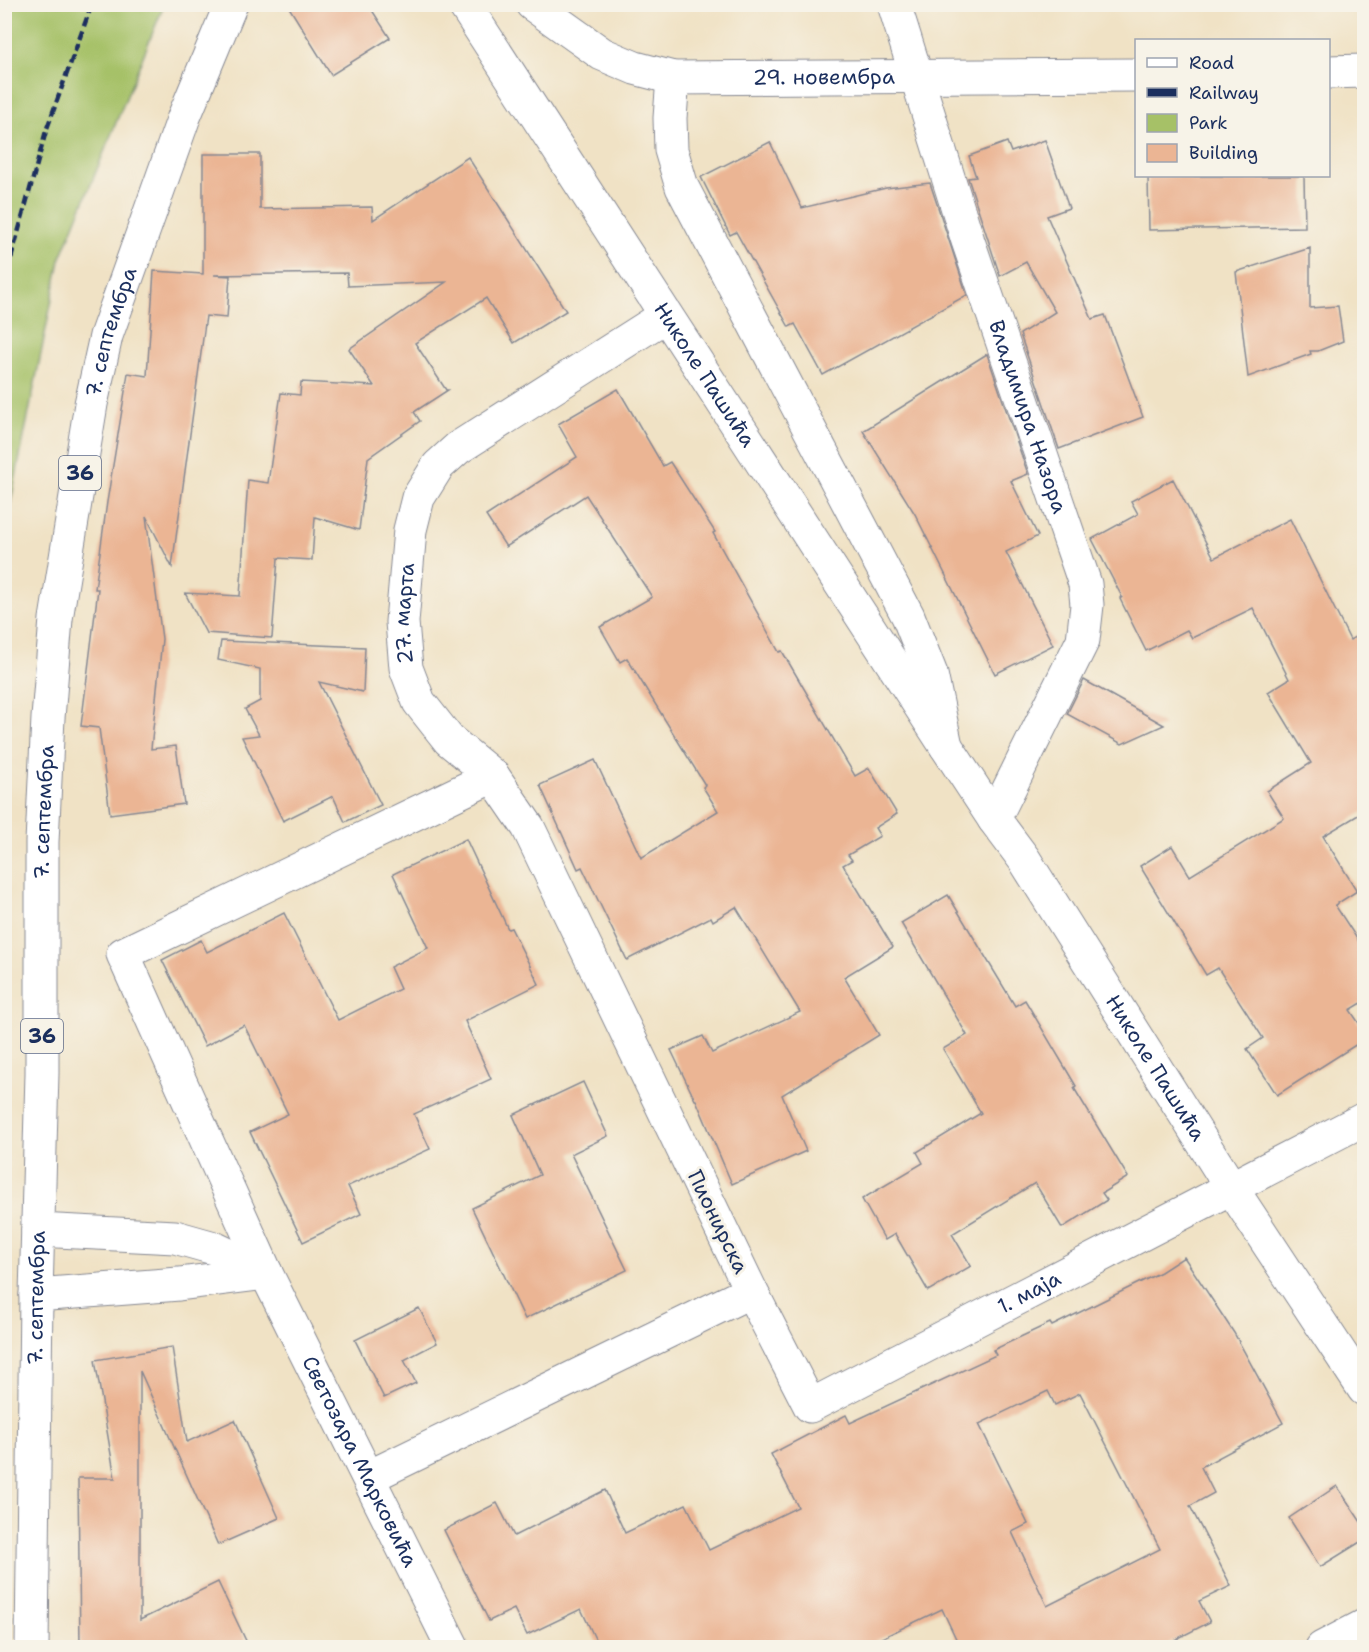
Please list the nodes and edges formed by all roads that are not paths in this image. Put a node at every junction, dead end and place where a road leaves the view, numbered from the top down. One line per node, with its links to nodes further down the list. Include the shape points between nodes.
1 (231, 4): 16 (street, 7. септембра / 36, via 184,117 106,336 58,607 44,783)
2 (464, 4): 10 (street, Николе Пашића)
3 (532, 4): 8 (street, 29. новембра, via 602,54)
4 (894, 4): 9 (street, Владимира Назора)
5 (1365, 71): 6 (street)
6 (1330, 72)
7 (1135, 75): 9 (street, 29. новембра)
8 (673, 78): 9 (street, 29. новембра); 11 (street, Николе Пашића, via 671,150 682,187 908,616 931,674)
9 (918, 78): 13 (street, Владимира Назора, via 968,241 1085,584 1083,640)
10 (665, 316): 11 (street, Николе Пашића); 12 (street, 27. марта, via 458,448 438,466 418,498 410,530 402,622 406,668 419,702 448,740)
11 (946, 746): 13 (street, Николе Пашића)
12 (493, 776): 17 (street, Светозара Марковића, via 123,954); 18 (street, Пионирска, via 528,826)
13 (994, 819): 15 (street, Николе Пашића, via 1024,859)
14 (1365, 1119): 15 (street, 1. маја)
15 (1232, 1189): 18 (street, 1. маја, via 810,1406); 20 (street, Николе Пашића)
16 (38, 1230): 17 (street, via 176,1237 214,1248); 19 (street, 7. септембра / 36)
17 (267, 1273): 19 (street); 21 (street, Светозара Марковића)
18 (751, 1290): 21 (street, Пионирска)
19 (36, 1296): 23 (street, 7. септембра / 36)
20 (1365, 1389)
21 (369, 1478): 24 (street, Светозара Марковића)
22 (1365, 1626): 25 (street)
23 (32, 1647)
24 (453, 1647)
25 (1322, 1647)

